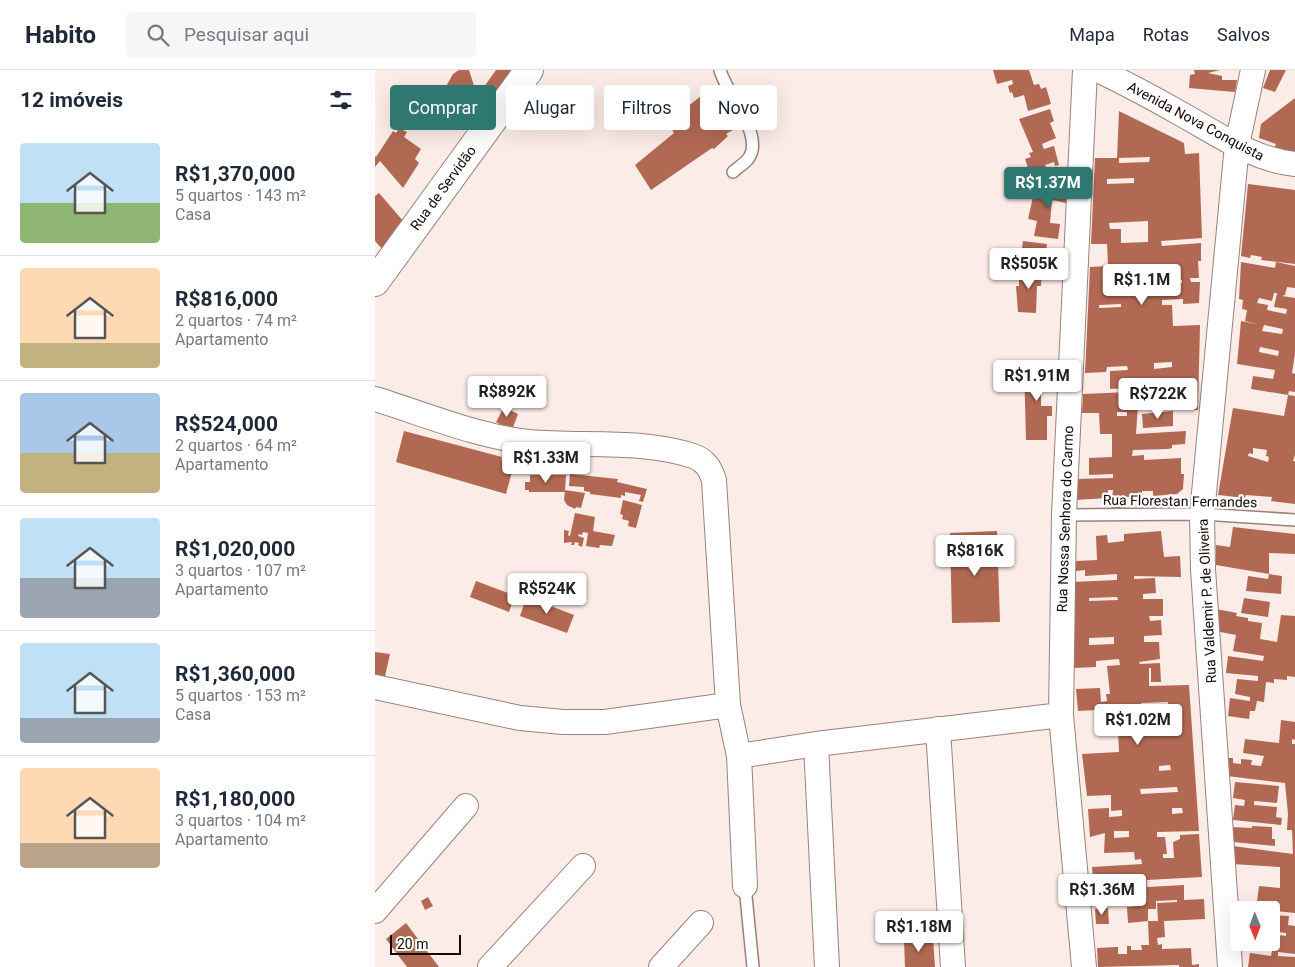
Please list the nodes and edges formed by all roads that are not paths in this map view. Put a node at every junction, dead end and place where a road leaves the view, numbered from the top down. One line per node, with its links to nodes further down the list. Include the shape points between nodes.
1 (529, 70): 10 (main road, Rua de Servidão)
2 (720, 70): 9 (lane, via 723,82 748,125 753,145 749,159)
3 (1085, 70): 13 (street, Rua Nossa Senhora do Carmo)
4 (1098, 70): 6 (street, Avenida Nova Conquista)
5 (1253, 70): 7 (street, Rua Valdemir P. de Oliveira)
6 (1143, 81): 7 (street, Avenida Nova Conquista)
7 (1237, 145): 8 (street, Avenida Nova Conquista, via 1275,162); 12 (street, Rua Valdemir P. de Oliveira)
8 (1295, 164)
9 (733, 172)
10 (375, 282)
11 (375, 399): 16 (street, via 497,436 529,442 641,446 704,461 714,480)
12 (1202, 514): 13 (lane, Rua Florestan Fernandes); 14 (lane, Rua Florestan Fernandes); 32 (street, Rua Valdemir P. de Oliveira)
13 (1064, 515): 17 (street, Rua Nossa Senhora do Carmo)
14 (1295, 520)
15 (375, 687): 16 (street, via 520,718 563,722 605,722)
16 (728, 705): 20 (street)
17 (1061, 715): 18 (street); 31 (street, Rua Nossa Senhora do Carmo)
18 (938, 729): 19 (street); 30 (street)
19 (816, 744): 20 (street); 29 (street)
20 (739, 756): 23 (street)
21 (466, 806): 24 (street)
22 (583, 866): 26 (street)
23 (745, 886): 28 (lane)
24 (375, 911)
25 (701, 923): 27 (street)
26 (490, 967)
27 (661, 967)
28 (753, 967)
29 (827, 967)
30 (953, 967)
31 (1084, 967)
32 (1230, 967)

